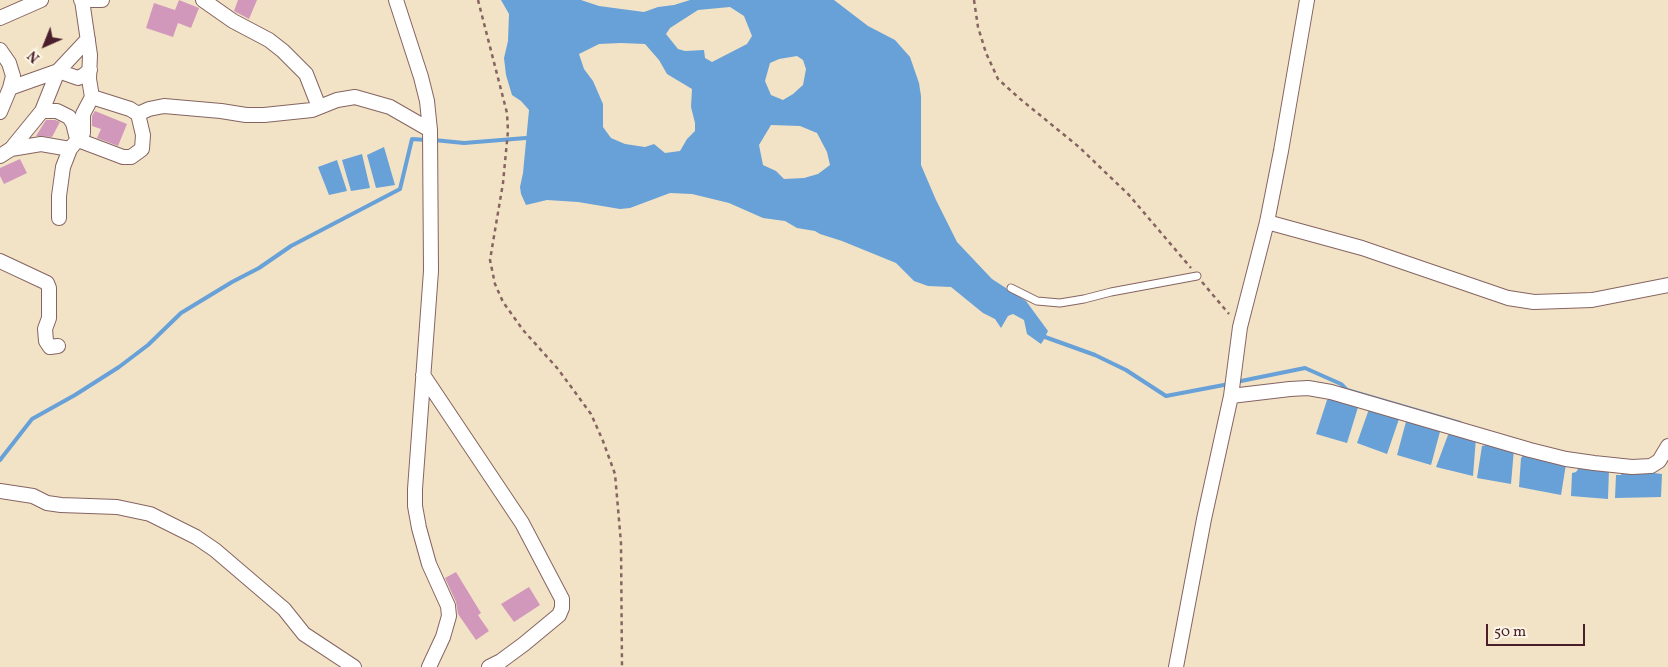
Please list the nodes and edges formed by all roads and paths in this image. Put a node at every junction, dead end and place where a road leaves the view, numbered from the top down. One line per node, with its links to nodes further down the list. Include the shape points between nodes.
1 (41, 0): 9 (street)
2 (81, 0): 3 (street); 10 (street)
3 (102, 0)
4 (203, 0): 16 (street, via 283,51 306,74)
5 (396, 0): 20 (street, via 421,77)
6 (478, 0): 38 (path, via 507,113 502,192 490,260 495,284 503,302 523,330 558,369 591,414 615,474 621,543)
7 (974, 0): 26 (path, via 978,27 998,80 1079,147 1129,195)
8 (1307, 0): 24 (street)
9 (0, 18)
10 (88, 39): 12 (street); 13 (street)
11 (0, 50): 14 (street, via 13,76)
12 (90, 70): 13 (street, via 78,78); 15 (street)
13 (58, 71): 14 (street); 18 (street)
14 (10, 88): 17 (street)
15 (92, 97): 19 (street); 21 (street, via 83,114 84,130)
16 (319, 107): 19 (street, via 253,116 164,106); 20 (street, via 347,97 364,98 402,112)
17 (0, 112)
18 (42, 112): 21 (street, via 57,111 69,117 73,123); 22 (street)
19 (138, 114): 21 (street, via 144,135 142,150 131,157)
20 (430, 130): 31 (street, via 431,271)
21 (74, 144): 22 (street, via 42,144); 23 (street, via 63,167)
22 (5, 153)
23 (59, 218)
24 (1267, 222): 27 (street, via 1362,248 1508,298 1534,302 1592,300); 29 (street)
25 (0, 261): 30 (street, via 47,283 49,318 45,329 46,341 50,347)
26 (1196, 276): 28 (lane, via 1060,303 1037,301); 29 (path)
27 (1668, 285)
28 (1011, 288)
29 (1240, 327): 32 (street)
30 (58, 346)
31 (423, 375): 36 (street, via 415,506 429,564 448,606 449,616 444,637); 37 (street, via 522,523 562,599 559,616)
32 (1232, 396): 33 (street, via 1278,389 1320,390 1566,460 1651,466 1659,461); 39 (street, via 1204,519)
33 (1668, 446)
34 (0, 491): 35 (street, via 33,496 61,505 117,507 150,514 215,550 284,609 304,634)
35 (354, 667)
36 (429, 667)
37 (489, 667)
38 (622, 667)
39 (1176, 667)

